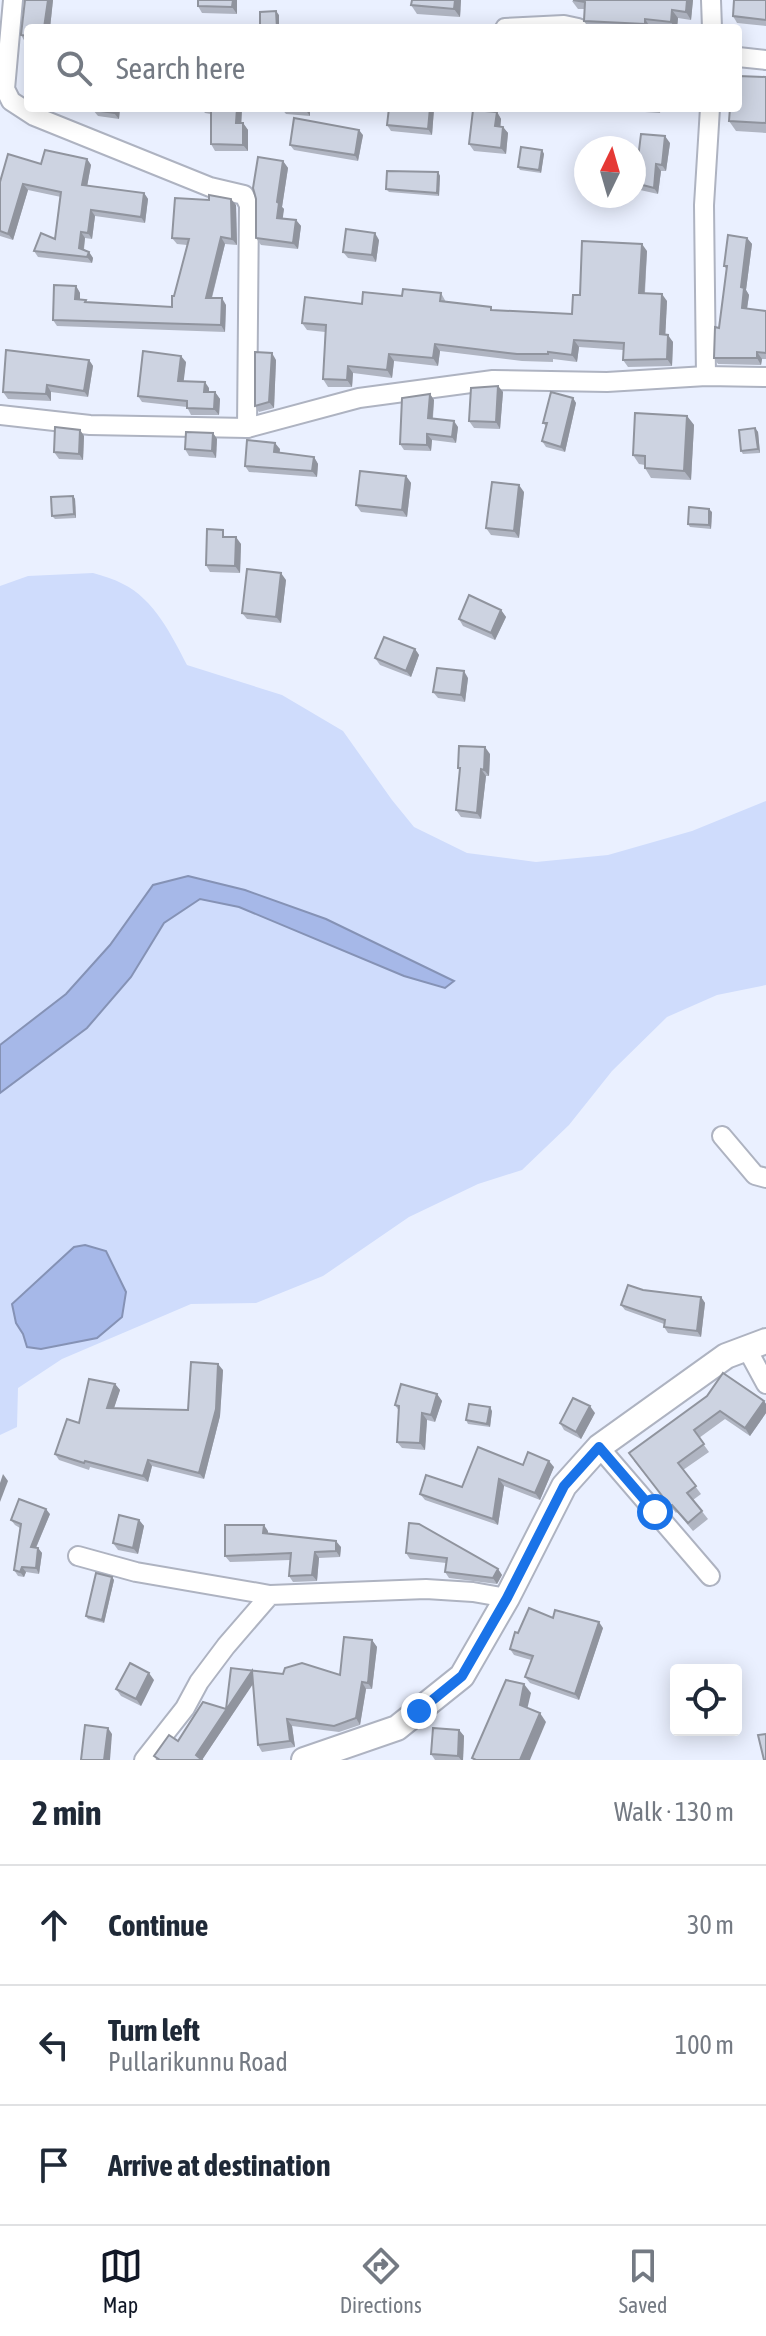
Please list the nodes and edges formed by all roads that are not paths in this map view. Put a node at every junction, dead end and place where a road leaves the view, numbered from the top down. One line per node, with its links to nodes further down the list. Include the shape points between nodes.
1 (13, 0): 6 (street, via 5,89)
2 (711, 0): 3 (street)
3 (712, 24)
4 (742, 57): 5 (street)
5 (766, 60)
6 (24, 109)
7 (28, 112): 12 (street, via 210,187 244,195 249,205)
8 (710, 112): 9 (street, via 704,205)
9 (706, 376): 10 (street); 12 (street, via 607,382 493,380 359,398)
10 (766, 377)
11 (0, 415): 12 (street, via 90,425)
12 (247, 428)
13 (722, 1136): 14 (street, via 755,1175)
14 (766, 1178)
15 (756, 1345): 16 (street); 17 (main road, via 726,1356)
16 (766, 1384)
17 (599, 1447): 19 (street); 21 (main road, via 564,1486)
18 (78, 1556): 20 (street, via 159,1577)
19 (710, 1576)
20 (270, 1595): 21 (street, via 426,1589); 22 (street, via 226,1646)
21 (507, 1598): 23 (main road, via 462,1676 408,1720)
22 (144, 1760)
23 (304, 1760)

